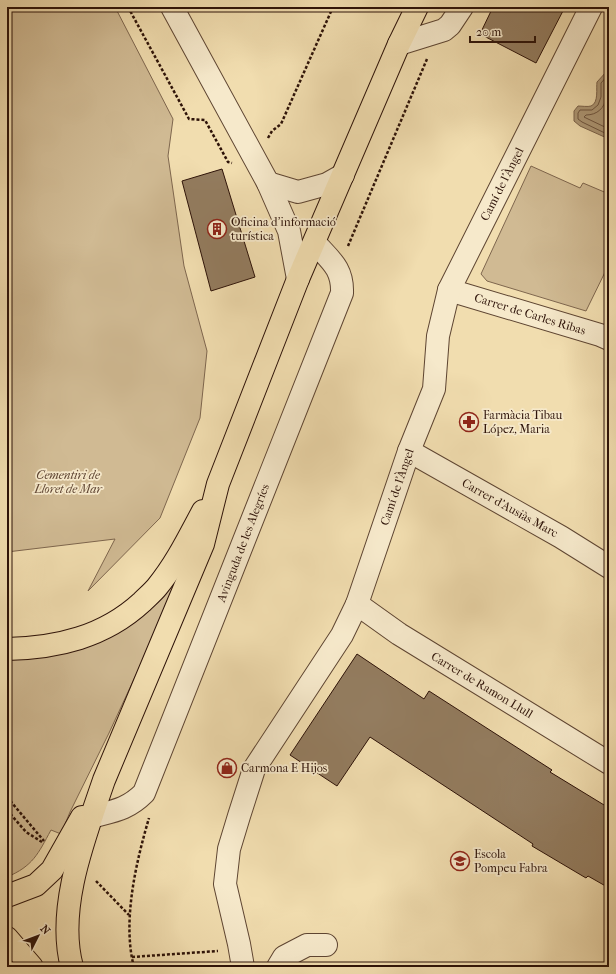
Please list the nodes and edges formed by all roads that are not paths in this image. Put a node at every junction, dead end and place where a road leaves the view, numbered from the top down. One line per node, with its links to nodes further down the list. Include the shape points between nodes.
1 (172, 7): 7 (street)
2 (416, 7): 5 (main road)
3 (462, 7): 5 (street, via 450,26 444,30)
4 (591, 7): 10 (street, Camí de l'Àngel)
5 (399, 44): 6 (main road)
6 (343, 175): 7 (street, via 328,184 298,192); 8 (main road)
7 (268, 184): 9 (street, via 290,231)
8 (315, 243): 9 (main road); 19 (street, Avinguda de les Alegríes, via 340,273 342,293 144,793 126,807)
9 (298, 279): 13 (main road)
10 (450, 290): 11 (street, Carrer de Carles Ribas); 12 (street, Camí de l'Àngel, via 438,336 434,389)
11 (609, 339)
12 (409, 451): 14 (street, Carrer d'Ausiàs Marc, via 561,537); 15 (street, Camí de l'Àngel)
13 (218, 484): 16 (main road, via 176,560 157,588 133,610 85,637 55,645); 18 (main road, via 203,544)
14 (609, 568)
15 (357, 604): 17 (street, Carrer de Ramon Llull, via 399,634); 27 (street, Camí de l'Àngel, via 342,636 254,769 239,816 229,849 225,884)
16 (7, 649)
17 (609, 763)
18 (104, 780): 19 (main road); 20 (main road, via 52,870 36,885)
19 (91, 817): 26 (main road, via 68,911)
20 (7, 896)
21 (7, 938): 25 (main road)
22 (326, 945): 28 (street, via 307,945 284,957)
23 (7, 961): 24 (main road)
24 (14, 967)
25 (32, 967)
26 (72, 967)
27 (243, 967)
28 (278, 967)

